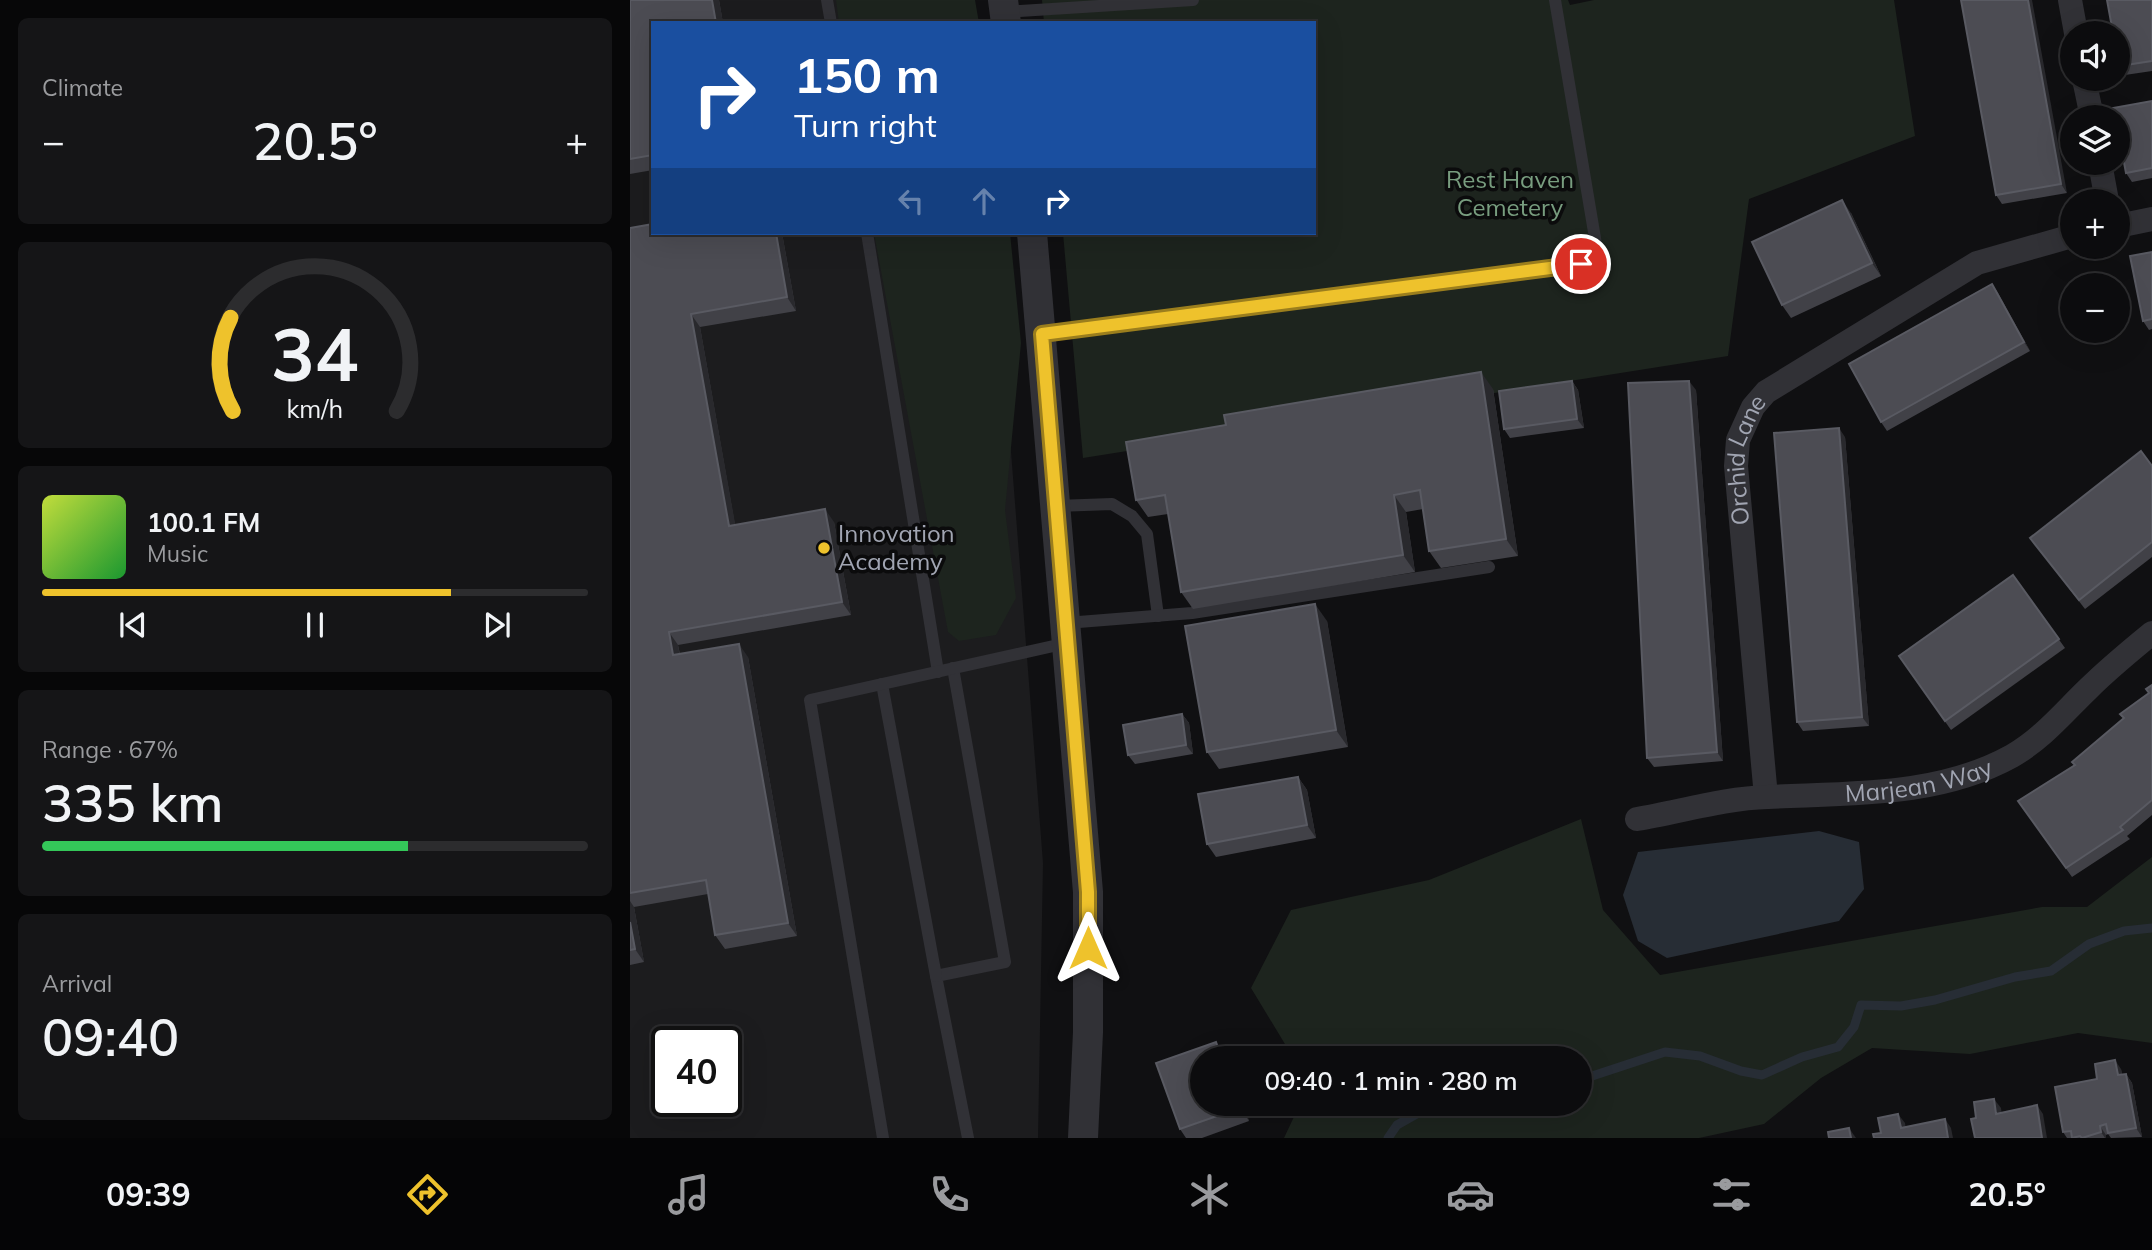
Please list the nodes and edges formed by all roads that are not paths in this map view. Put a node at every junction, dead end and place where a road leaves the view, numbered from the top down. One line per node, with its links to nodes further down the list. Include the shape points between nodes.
1 (827, 0): 6 (lane)
2 (1193, 0): 5 (lane)
3 (1555, 0): 13 (lane, via 1596,244 1581,264)
4 (2070, 0): 7 (street)
5 (1005, 12)
6 (831, 21)
7 (2074, 21)
8 (2152, 219): 9 (street)
9 (2130, 224)
10 (867, 235): 20 (lane)
11 (1032, 235): 13 (street)
12 (2060, 239): 22 (street, Orchid Lane, via 1977,262 1766,392 1753,407 1738,440 1736,466)
13 (1042, 334): 14 (street)
14 (1056, 506): 16 (lane, via 1112,504 1132,516 1147,534); 17 (street)
15 (1489, 567): 16 (lane)
16 (1158, 616): 17 (lane)
17 (1066, 633): 19 (lane); 27 (street, via 1088,892)
18 (2152, 633): 22 (street, Marjean Way, via 2042,736 1984,769 1945,781 1847,796)
19 (953, 668): 20 (lane); 24 (lane, via 1004,962)
20 (938, 672): 21 (lane)
21 (883, 684): 24 (lane); 25 (lane, via 810,700)
22 (1766, 797): 23 (street, Marjean Way)
23 (1636, 819)
24 (936, 976): 26 (lane)
25 (883, 1138)
26 (968, 1138)
27 (1083, 1138)

